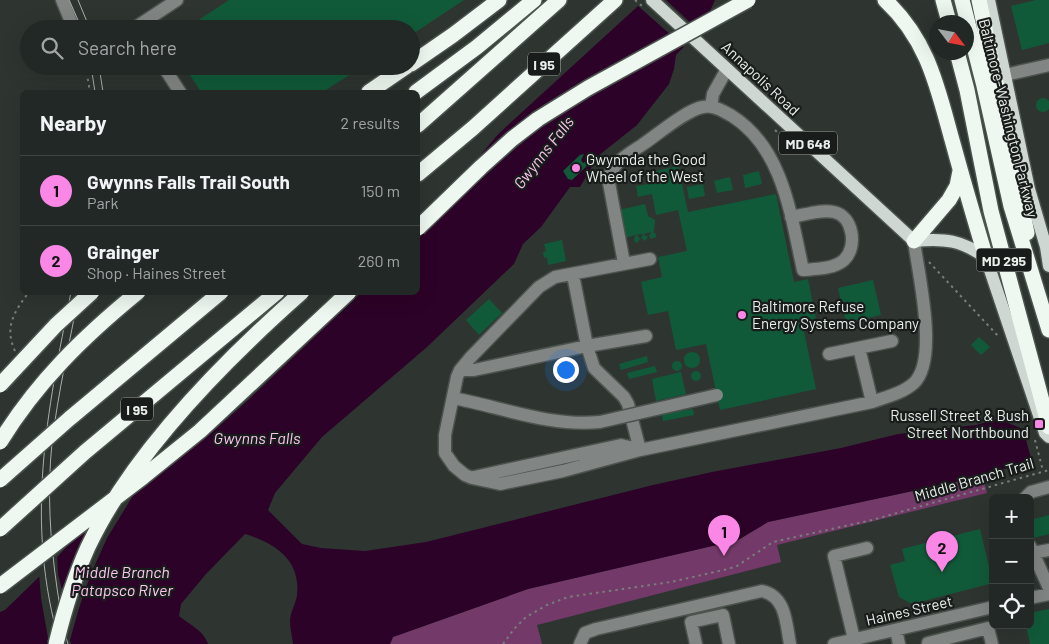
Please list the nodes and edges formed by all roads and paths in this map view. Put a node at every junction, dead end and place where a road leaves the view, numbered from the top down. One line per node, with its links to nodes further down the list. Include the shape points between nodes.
1 (62, 0): 15 (street)
2 (177, 0): 16 (street)
3 (499, 0): 17 (highway)
4 (534, 0): 28 (highway)
5 (559, 0): 30 (highway, I 95)
6 (615, 0): 31 (highway, I 95)
7 (652, 0): 20 (main road, Annapolis Road / MD 648)
8 (748, 0): 38 (highway, bridge, via 538,119 487,161)
9 (885, 0): 34 (highway, via 918,39 933,73)
10 (943, 0): 14 (highway)
11 (962, 0): 24 (highway, Baltimore-Washington Parkway)
12 (979, 0): 24 (highway)
13 (989, 0): 24 (main road)
14 (947, 15)
15 (70, 20)
16 (147, 20)
17 (420, 58)
18 (959, 60): 65 (highway, MD 295, via 991,211)
19 (1049, 65): 24 (street)
20 (727, 69): 29 (street, via 713,94); 39 (main road, Annapolis Road / MD 648)
21 (87, 75): 25 (path)
22 (169, 75): 26 (street)
23 (394, 75): 27 (highway)
24 (995, 81): 43 (main road, via 1030,188); 52 (highway, MD 295, via 1022,202 1031,270)
25 (89, 90)
26 (179, 90)
27 (372, 90)
28 (419, 90)
29 (711, 107): 37 (street, via 735,118 756,136 773,163); 42 (street, via 691,112 619,161 611,170 609,183)
30 (420, 123)
31 (473, 128): 35 (highway, I 95); 36 (highway)
32 (774, 130): 33 (path)
33 (802, 155)
34 (960, 169): 39 (highway, via 950,200); 40 (highway)
35 (420, 172)
36 (420, 185)
37 (792, 217): 37 (street, via 822,211 836,212 846,220 852,246 844,259 830,266 804,270)
38 (420, 226)
39 (914, 246): 40 (main road, via 932,239 960,243 972,247); 55 (path); 64 (street, via 926,330 926,355 921,374 903,391)
40 (986, 258): 67 (main road)
41 (650, 259): 42 (street)
42 (624, 263): 44 (street)
43 (1049, 266)
44 (573, 275): 56 (street); 60 (street, via 561,275 539,287)
45 (27, 295): 59 (path, via 12,320 9,333)
46 (89, 295): 61 (highway, bridge)
47 (134, 295): 68 (highway, bridge, via 51,371)
48 (217, 295): 72 (highway, I 95, bridge)
49 (273, 295): 75 (highway, I 95, bridge, via 115,427)
50 (299, 295): 89 (highway, bridge, via 195,398 130,478 103,519 85,555 69,595)
51 (346, 295): 80 (highway, bridge, via 200,431)
52 (1049, 330)
53 (646, 336): 56 (street)
54 (892, 341): 57 (street)
55 (1004, 341)
56 (587, 346): 60 (street, via 474,370); 69 (street, via 594,368 628,404)
57 (860, 348): 58 (street); 64 (street)
58 (828, 354)
59 (16, 355)
60 (460, 370): 63 (street)
61 (0, 384)
62 (717, 395): 63 (street, bridge, via 580,424 518,414)
63 (453, 398): 69 (street, via 445,435 445,453 454,466 472,478 621,445)
64 (872, 402): 69 (street)
65 (1049, 427)
66 (1034, 434): 71 (path, Middle Branch Trail)
67 (1049, 437)
68 (0, 442)
69 (640, 450)
70 (1049, 470): 71 (path)
71 (1043, 471): 90 (path, Middle Branch Trail, via 872,520 773,542 728,569 671,582 568,597 526,617)
72 (0, 480)
73 (1049, 487): 74 (street)
74 (1029, 494)
75 (0, 529)
76 (867, 548): 87 (street, via 834,556)
77 (1034, 550): 78 (street)
78 (1049, 550)
79 (1034, 554): 81 (street)
80 (0, 586)
81 (1049, 588)
82 (1049, 594): 83 (street)
83 (1034, 597)
84 (989, 608): 85 (street, Haines Street)
85 (954, 616): 86 (street, Haines Street); 88 (street)
86 (896, 630): 87 (street, Haines Street); 96 (street)
87 (854, 639): 95 (street, Haines Street)
88 (960, 640): 97 (street); 98 (street, via 988,628)
89 (56, 644)
90 (503, 644)
91 (580, 644): 94 (street, via 585,633 596,629 762,591 771,593 782,605)
92 (696, 644): 93 (street, via 691,622 722,615)
93 (729, 644)
94 (790, 644)
95 (834, 644)
96 (899, 644)
97 (928, 644)
98 (992, 644)

